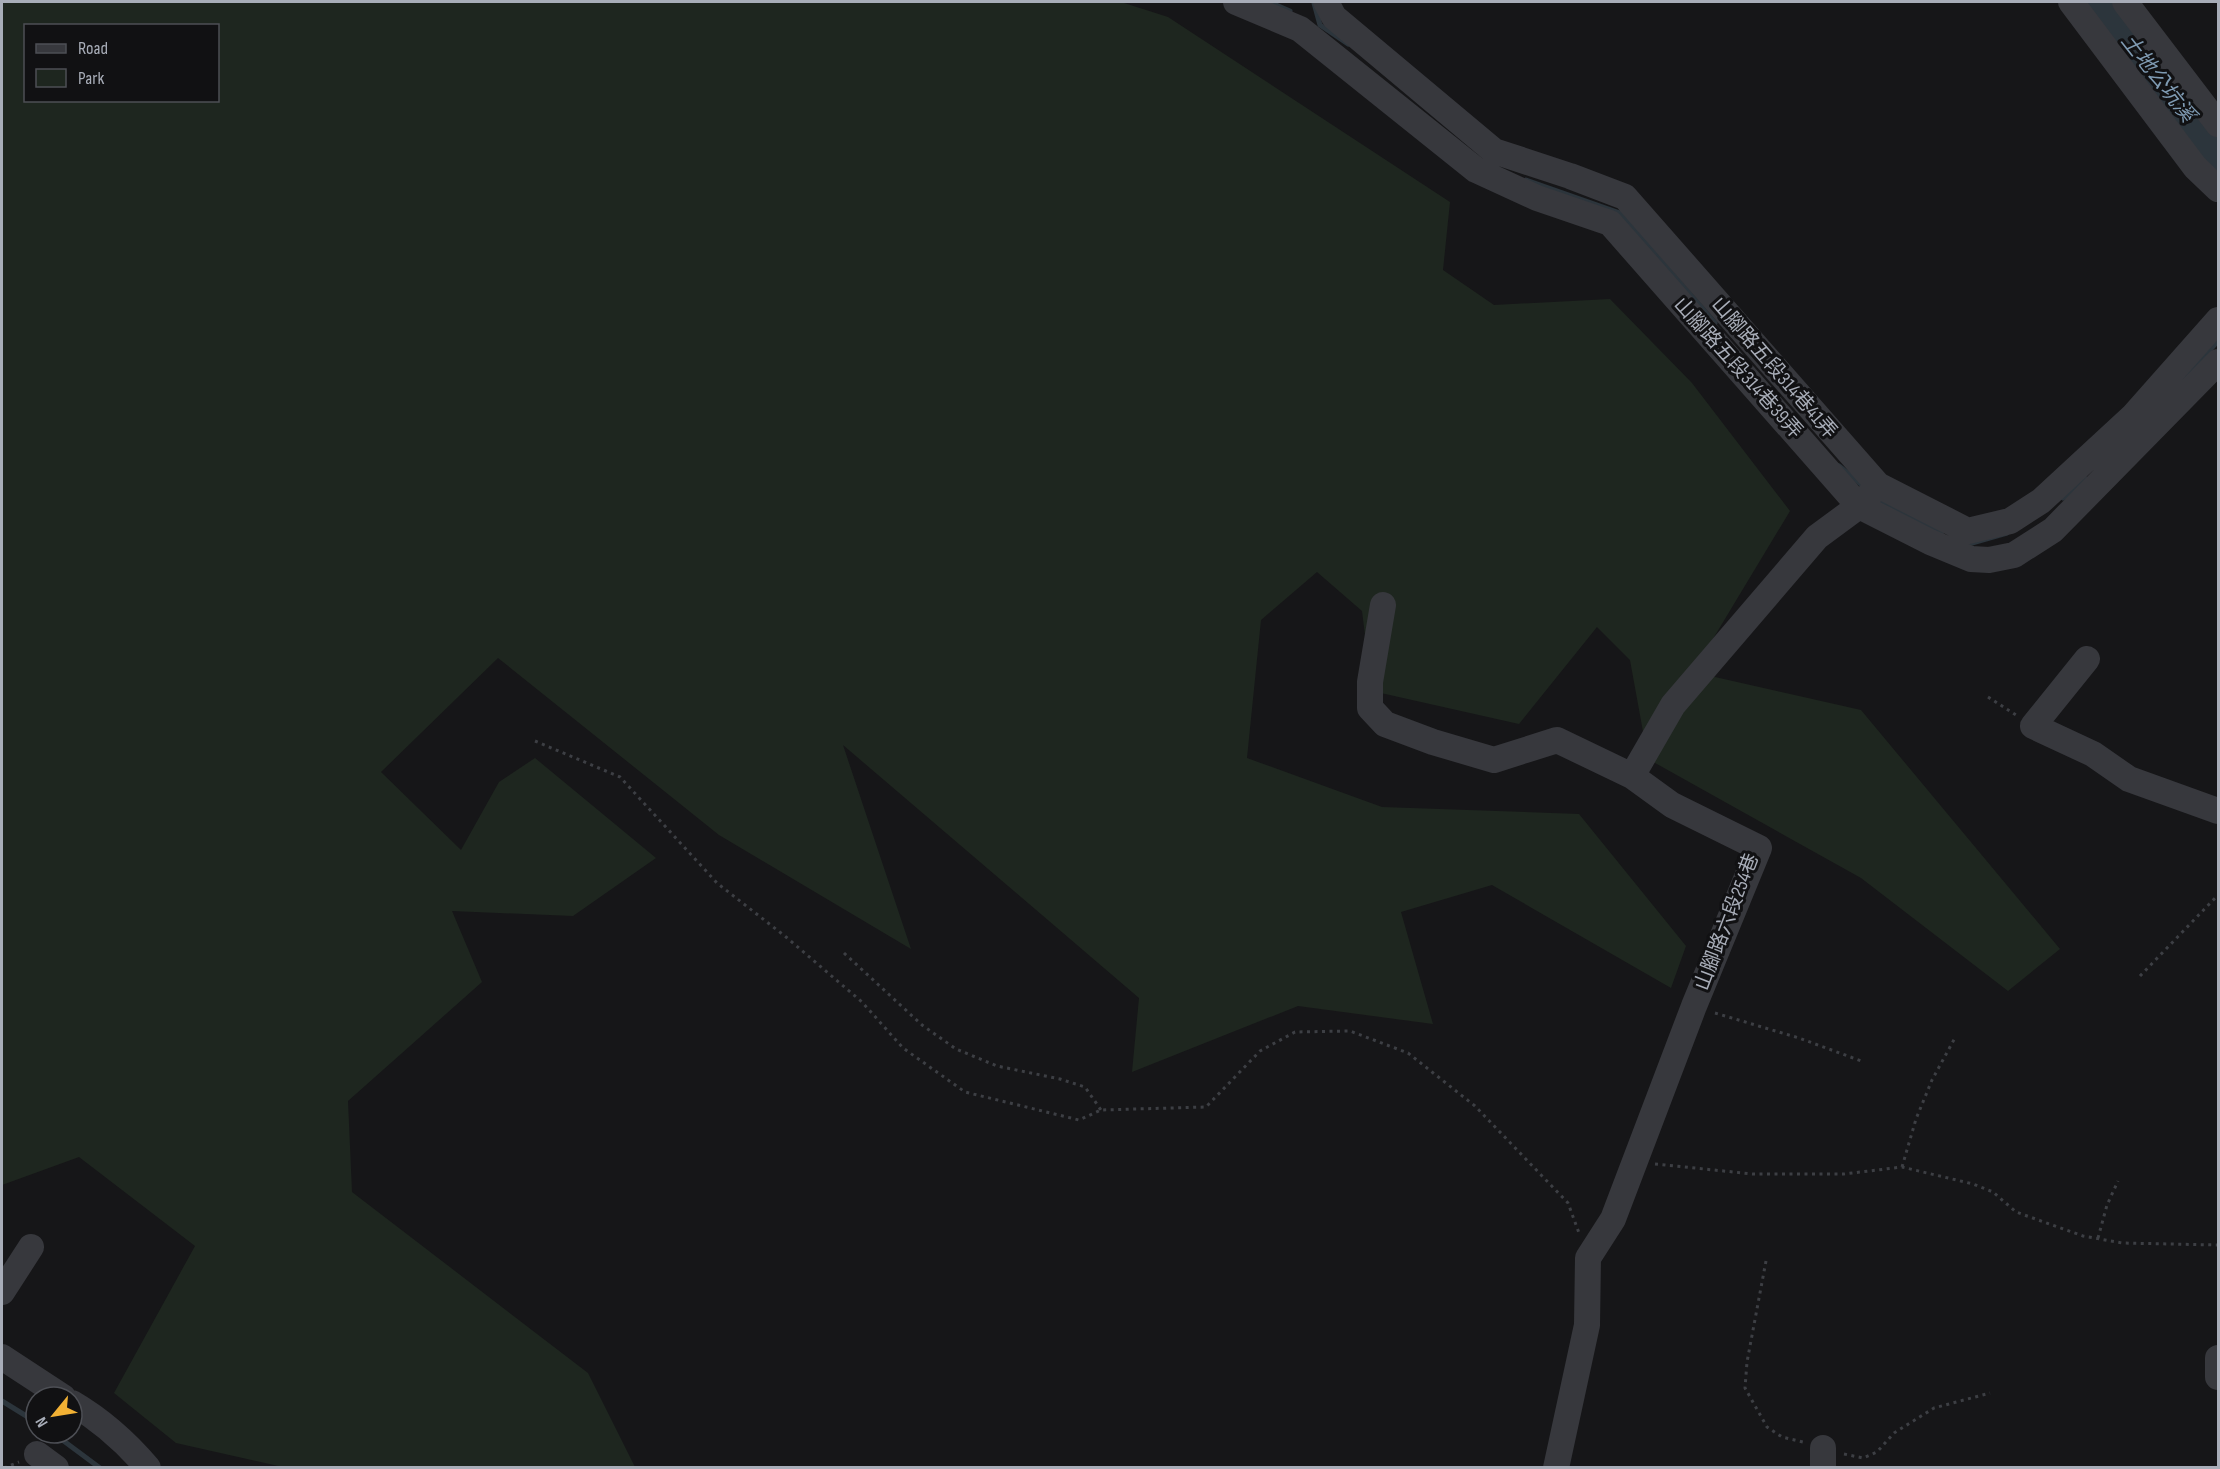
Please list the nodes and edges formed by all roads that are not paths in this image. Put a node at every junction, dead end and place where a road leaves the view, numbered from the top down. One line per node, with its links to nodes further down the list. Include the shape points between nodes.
1 (1236, 2): 10 (lane, 山腳路五段314巷39弄, via 1300,29 1476,170 1537,198 1610,223)
2 (1326, 2): 9 (lane, 山腳路五段314巷41弄, via 1334,17 1494,151 1625,197)
3 (2071, 2): 6 (lane, via 2195,167)
4 (2125, 2): 5 (lane)
5 (2218, 123)
6 (2218, 189)
7 (2218, 320): 9 (lane, 山腳路五段314巷41弄, via 2133,416 2041,501 2010,521 1968,531)
8 (2218, 362): 10 (lane, 山腳路五段314巷39弄, via 2053,530 2014,555 1971,559)
9 (1878, 485): 10 (lane)
10 (1859, 506): 13 (lane, via 1817,537 1673,705)
11 (1383, 604): 13 (lane, 山腳路六段254巷, via 1370,682 1370,708 1385,724 1494,760 1557,740)
12 (2087, 659): 14 (lane, via 2033,726 2093,754 2129,778)
13 (1632, 776): 23 (lane, 山腳路六段254巷, via 1672,805 1759,848 1613,1219 1588,1258 1587,1325)
14 (2218, 811)
15 (31, 1247): 16 (lane)
16 (2, 1292)
17 (2, 1358): 20 (lane)
18 (2218, 1358): 19 (lane)
19 (2218, 1377)
20 (44, 1385)
21 (84, 1411): 22 (lane)
22 (148, 1467)
23 (1556, 1467)

